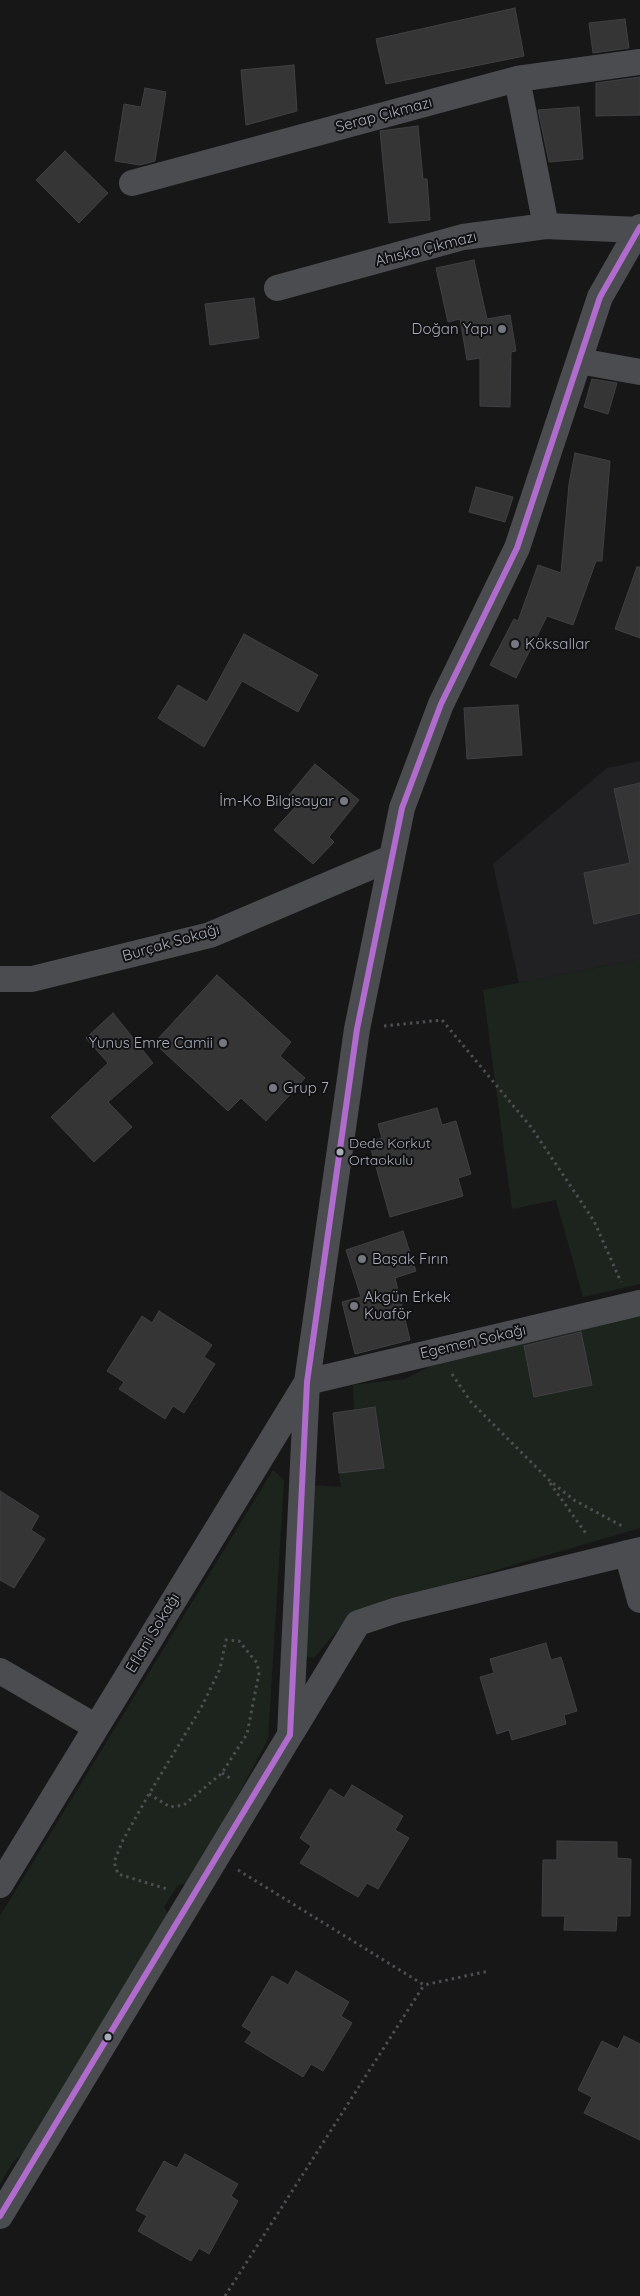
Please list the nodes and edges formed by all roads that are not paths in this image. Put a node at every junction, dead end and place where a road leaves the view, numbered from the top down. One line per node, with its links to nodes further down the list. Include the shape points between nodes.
1 (640, 62): 2 (street, Serap Çıkmazı)
2 (517, 79): 3 (street, Serap Çıkmazı); 4 (street)
3 (132, 184)
4 (546, 226): 5 (street, Ahıska Çıkmazı); 6 (street, Ahıska Çıkmazı, via 463,237)
5 (639, 228): 7 (street, via 600,297)
6 (277, 288)
7 (579, 361): 8 (street); 9 (street, via 517,548 441,704 402,808)
8 (640, 372)
9 (391, 858): 10 (street, Burçak Sokağı, via 210,935 32,980); 12 (street, via 358,1028)
10 (0, 979)
11 (636, 1304): 12 (street, Egemen Sokağı)
12 (307, 1382): 16 (street, Eflani Sokağı); 17 (street)
13 (634, 1551): 14 (street); 17 (street, via 396,1610 358,1623)
14 (640, 1600)
15 (0, 1671): 16 (street)
16 (96, 1727): 18 (street, Eflani Sokağı)
17 (290, 1735): 19 (street)
18 (0, 1885)
19 (0, 2216)

